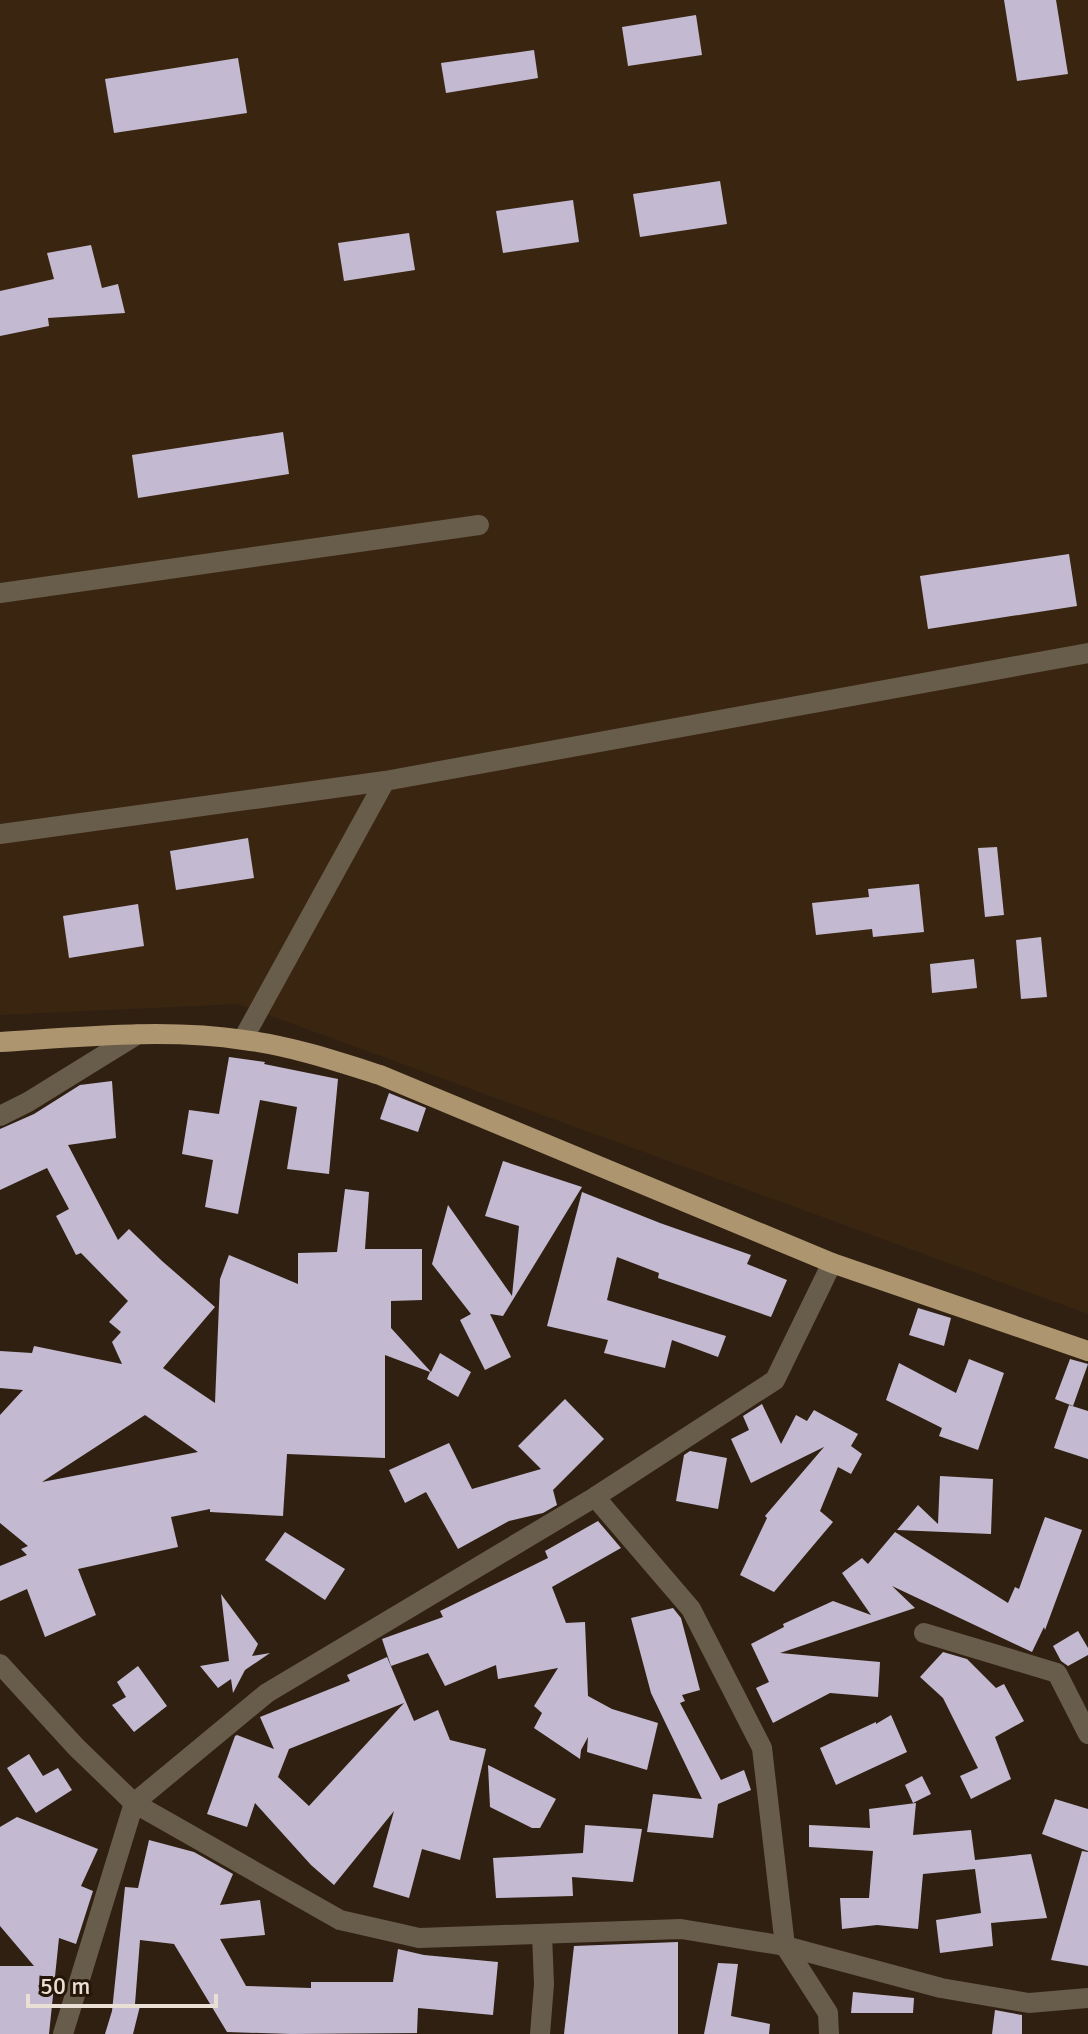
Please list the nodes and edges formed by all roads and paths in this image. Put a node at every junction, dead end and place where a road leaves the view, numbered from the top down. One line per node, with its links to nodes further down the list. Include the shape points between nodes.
1 (479, 525): 2 (street)
2 (0, 593)
3 (1088, 653): 4 (street)
4 (385, 781): 5 (street); 7 (street)
5 (0, 834)
6 (138, 1034): 7 (main road); 8 (main road); 9 (street)
7 (243, 1039): 10 (main road, via 380,1075)
8 (0, 1042)
9 (0, 1116)
10 (832, 1263): 11 (main road); 12 (street, via 775,1380)
11 (1088, 1351)
12 (595, 1497): 16 (street, via 267,1693); 18 (street, via 691,1609 762,1748)
13 (924, 1633): 15 (street, via 1057,1673)
14 (0, 1664): 16 (street)
15 (1088, 1734)
16 (134, 1803): 17 (street, via 340,1920 419,1938); 20 (street)
17 (542, 1934): 18 (street, via 681,1929); 21 (street)
18 (785, 1946): 19 (street, via 941,1988 1029,2003); 22 (street, via 828,2013)
19 (1088, 1998)
20 (63, 2034)
21 (540, 2034)
22 (829, 2034)

